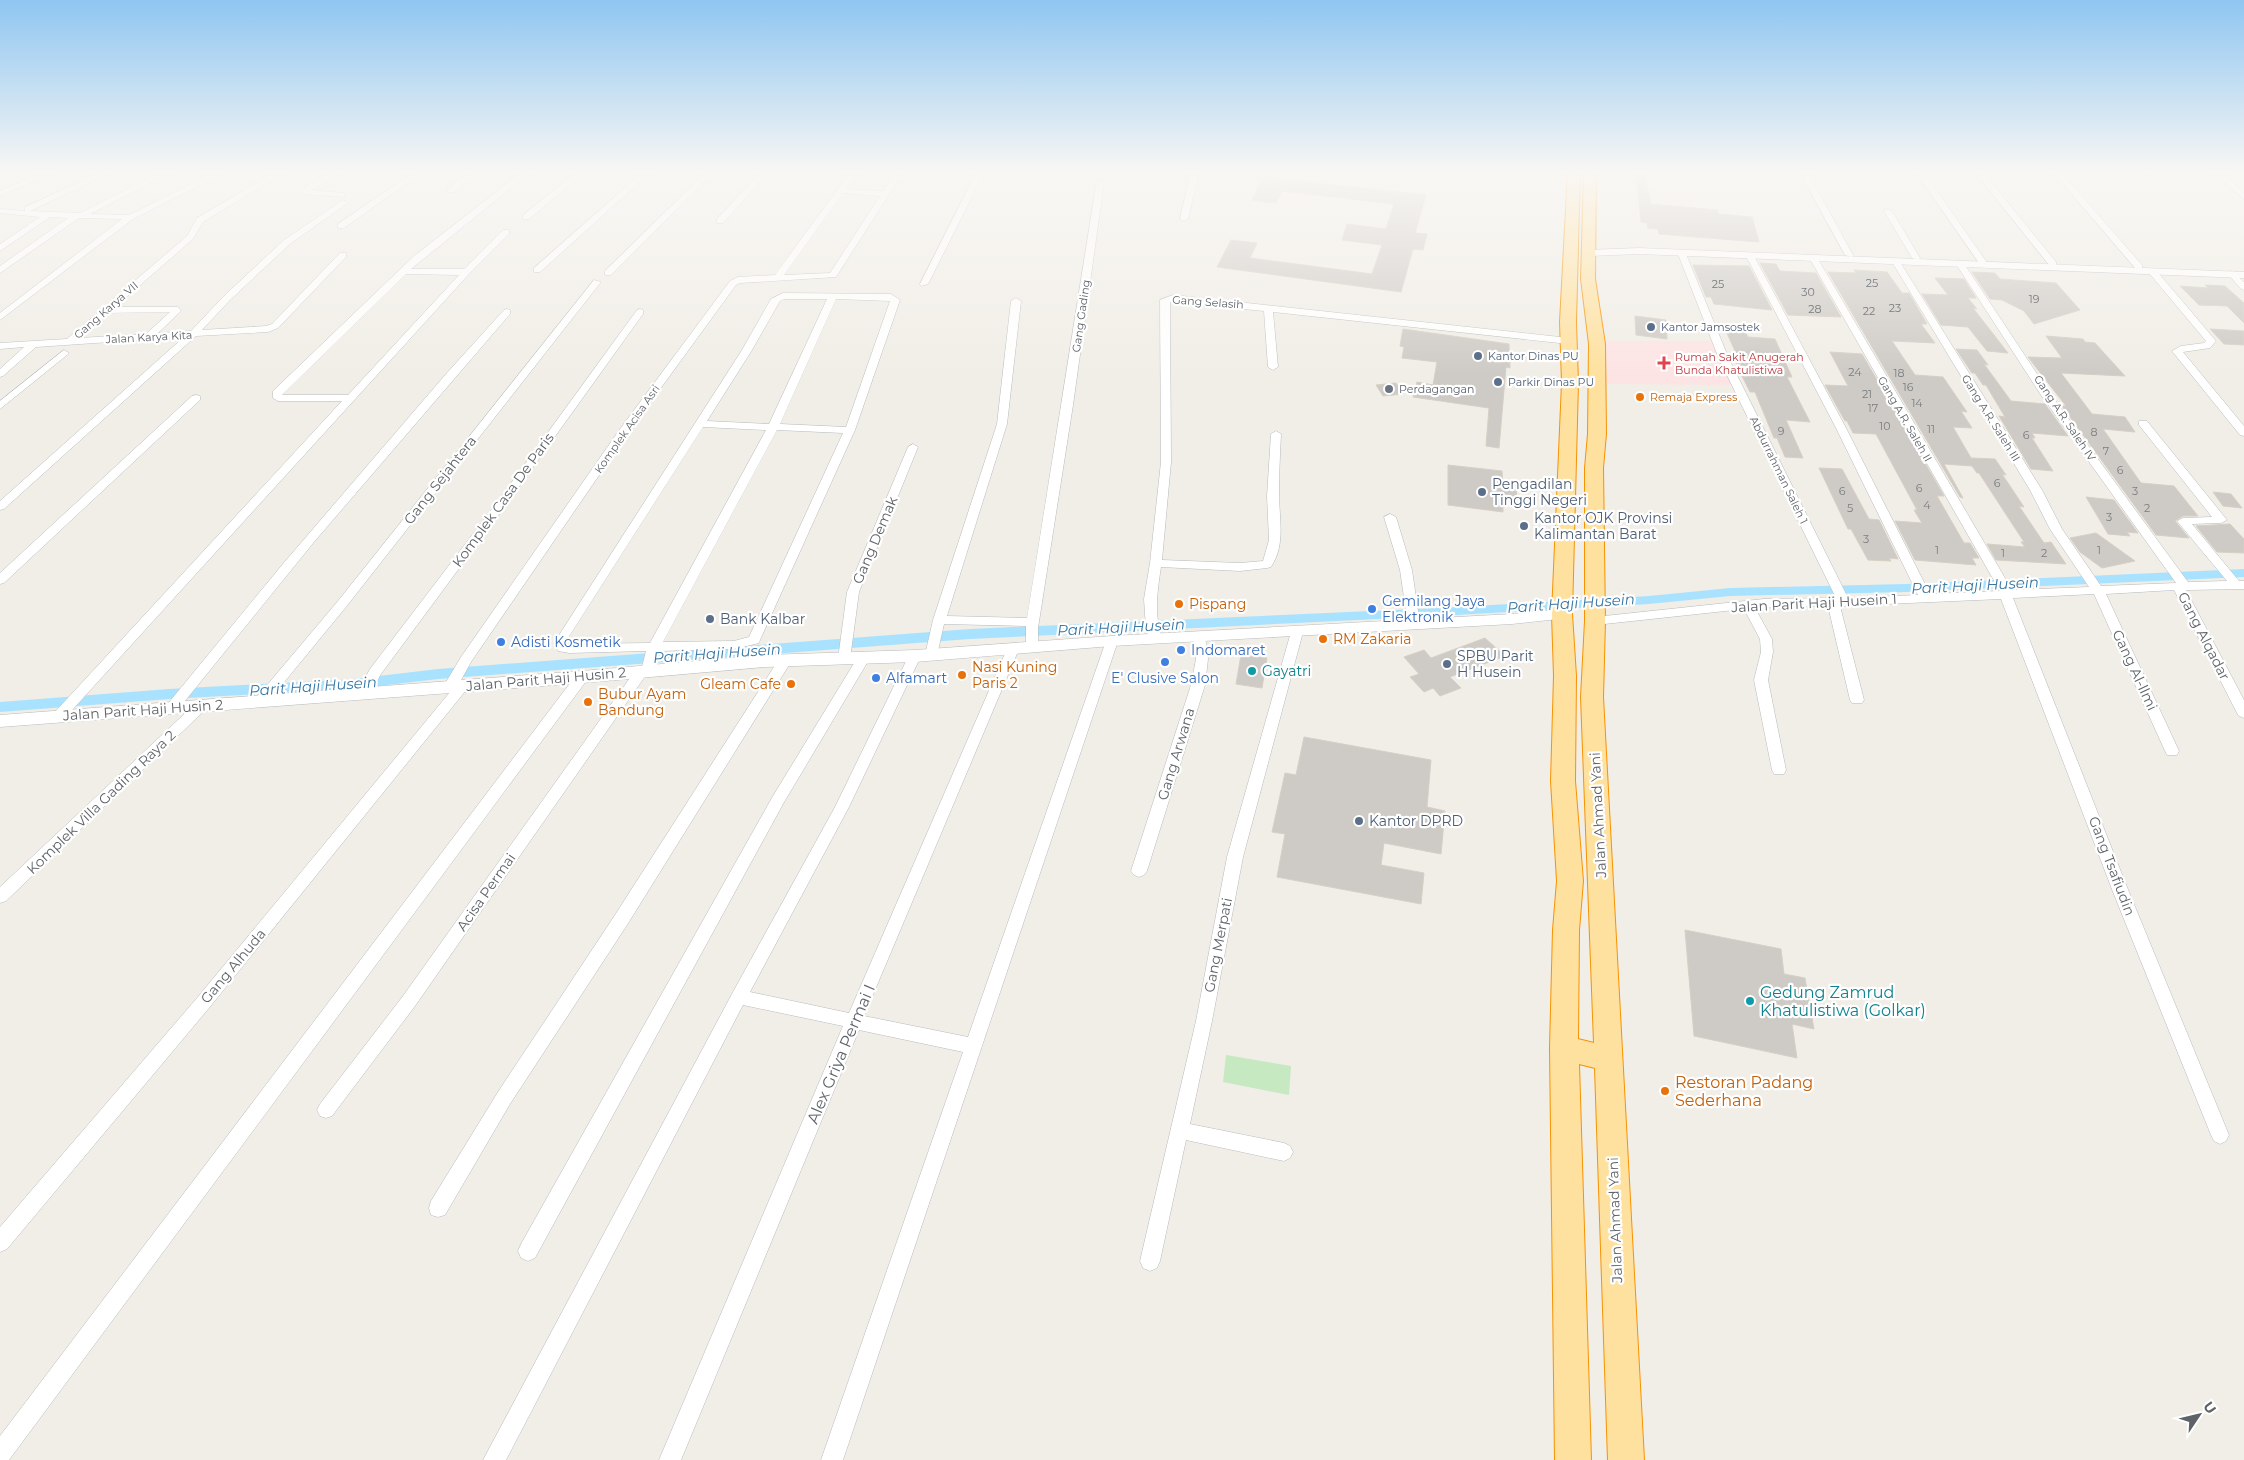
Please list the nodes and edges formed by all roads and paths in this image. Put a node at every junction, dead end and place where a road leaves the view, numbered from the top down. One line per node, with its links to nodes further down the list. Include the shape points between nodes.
1 (13, 239): 22 (street)
2 (45, 239): 36 (street)
3 (101, 239): 54 (street)
4 (188, 239): 51 (street, Gang Karya VII)
5 (291, 239): 55 (street)
6 (441, 239): 37 (street)
7 (499, 239): 40 (street)
8 (572, 239): 38 (street)
9 (642, 239): 41 (street)
10 (805, 239): 44 (street)
11 (856, 239): 44 (street, Komplek Acisa Asri, via 833,274)
12 (947, 239): 46 (street)
13 (1092, 239): 92 (street, Gang Gading)
14 (1571, 239): 57 (highway)
15 (1589, 239): 21 (highway, Jalan Ahmad Yani)
16 (1840, 239): 27 (street)
17 (1905, 239): 28 (street)
18 (1967, 239): 30 (street)
19 (2033, 239): 34 (street)
20 (2115, 239): 35 (street)
21 (1589, 247): 23 (street); 65 (highway, Jalan Ahmad Yani, via 1588,279 1597,344)
22 (0, 248)
23 (1668, 251): 24 (street); 27 (street)
24 (1682, 254): 26 (street); 85 (street, Abdurrahman Saleh 1, via 1724,359)
25 (343, 255): 55 (street, Jalan Karya Kita, via 275,326)
26 (1750, 256): 29 (street); 84 (street)
27 (1849, 256): 28 (street)
28 (1916, 258): 30 (street)
29 (1814, 259): 31 (street); 83 (street, Gang A.R. Saleh II)
30 (1982, 261): 33 (street)
31 (1896, 262): 32 (street); 82 (street, Gang A.R. Saleh III, via 2036,490 2056,529)
32 (1960, 264): 33 (street); 81 (street, Gang A.R. Saleh IV, via 2045,393)
33 (2002, 264): 34 (street); 39 (street)
34 (2053, 264): 35 (street)
35 (2139, 267): 42 (street)
36 (0, 270)
37 (403, 270): 40 (street); 67 (street, via 277,393 278,398)
38 (538, 270)
39 (2152, 271): 43 (street); 73 (street, via 2211,341 2207,346 2177,351)
40 (466, 272): 67 (street)
41 (608, 273)
42 (2244, 273): 43 (street)
43 (2232, 274): 47 (street)
44 (778, 276): 104 (street, Komplek Acisa Asri, via 733,283 624,432 466,660)
45 (597, 282): 106 (street, Gang Sejahtera)
46 (924, 284)
47 (2244, 287)
48 (833, 296): 70 (street, via 783,296 776,299 748,350); 71 (street, Acisa Permai); 72 (street, via 891,297 896,300)
49 (1016, 301): 90 (street, via 1002,424)
50 (1268, 307): 57 (street, Gang Selasih); 62 (street); 78 (street, Gang Selasih, via 1173,298 1165,300 1166,462)
51 (108, 310): 56 (street, via 175,309); 58 (street, Gang Karya VII)
52 (507, 312): 109 (street, via 459,364)
53 (640, 312): 105 (street, Komplek Casa De Paris, via 375,672)
54 (0, 317)
55 (193, 334): 56 (street, Jalan Karya Kita); 76 (street)
56 (148, 337): 58 (street, Jalan Karya Kita)
57 (1570, 341): 64 (highway)
58 (69, 342): 59 (street, Jalan Karya Kita)
59 (33, 344): 60 (street, Jalan Karya Kita); 63 (street)
60 (0, 346)
61 (64, 353): 68 (street)
62 (1273, 367)
63 (0, 374)
64 (1570, 383): 65 (highway); 88 (highway)
65 (1596, 386): 87 (highway, Jalan Ahmad Yani)
66 (196, 398): 79 (street)
67 (352, 398): 111 (street)
68 (0, 406)
69 (2142, 422): 80 (street, via 2221,520 2183,521)
70 (700, 424): 71 (street); 98 (street, via 560,643 569,650)
71 (773, 427): 72 (street); 98 (street, Acisa Permai)
72 (850, 430): 98 (street, via 754,640 734,646)
73 (2244, 433)
74 (1276, 434): 78 (street, via 1275,544 1267,564 1240,567)
75 (913, 447): 99 (street, Gang Demak, via 853,592)
76 (0, 507)
77 (1390, 517): 89 (street, via 1406,570)
78 (1156, 563): 93 (street, Gang Selasih, via 1150,599)
79 (0, 580)
80 (2237, 583): 81 (street, Jalan Parit Haji Husein 1)
81 (2182, 585): 82 (street, Jalan Parit Haji Husein 1); 110 (street, Gang Alqadar)
82 (2096, 587): 83 (street, Jalan Parit Haji Husein 1); 113 (street, Gang Al-llmi)
83 (2005, 589): 84 (street, Jalan Parit Haji Husein 1); 124 (street, Gang Tsafiudin, via 2121,892)
84 (1922, 591): 85 (street, Jalan Parit Haji Husein 1)
85 (1839, 600): 86 (street, Jalan Parit Haji Husein 1); 107 (street, Abdurrahman Saleh 1)
86 (1748, 606): 87 (street, Jalan Parit Haji Husein 1); 114 (street, via 1766,639 1767,652 1761,680)
87 (1594, 609): 121 (highway, Jalan Ahmad Yani, via 1592,697)
88 (1562, 613): 89 (street, Jalan Parit Haji Husin 2, via 1512,619); 120 (highway, via 1565,676 1563,781 1570,881)
89 (1413, 619): 91 (street, Jalan Parit Haji Husin 2)
90 (939, 620): 92 (street); 96 (street)
91 (1297, 632): 94 (street, Jalan Parit Haji Husin 2); 123 (street, Gang Merpati, via 1235,857 1204,1021)
92 (1032, 634): 95 (street, Jalan Parit Haji Husin 2); 97 (street, Jalan Parit Haji Husin 2)
93 (1155, 635): 94 (street, Jalan Parit Haji Husin 2); 95 (street, Jalan Parit Haji Husin 2)
94 (1199, 636): 115 (street, Gang Arwana, via 1202,659 1198,685)
95 (1112, 641): 119 (street)
96 (928, 648): 97 (street, Jalan Parit Haji Husin 2); 100 (street, Jalan Parit Haji Husin 2); 117 (street)
97 (1013, 649): 118 (street, Alex Griya Permai I)
98 (654, 650): 102 (street, Acisa Permai)
99 (844, 655): 100 (street, Jalan Parit Haji Husin 2); 101 (street, Jalan Parit Haji Husin 2)
100 (864, 658): 128 (street, via 778,800)
101 (784, 662): 102 (street, Jalan Parit Haji Husin 2); 126 (street, via 504,1098)
102 (646, 670): 103 (street, Jalan Parit Haji Husin 2); 122 (street, Acisa Permai)
103 (582, 678): 104 (street, Jalan Parit Haji Husin 2); 130 (street)
104 (455, 685): 105 (street, Jalan Parit Haji Husin 2); 127 (street, Gang Alhuda, via 209,996)
105 (366, 690): 106 (street, Jalan Parit Haji Husin 2)
106 (264, 698): 108 (street, Jalan Parit Haji Husin 2)
107 (1857, 700)
108 (201, 706): 109 (street, Jalan Parit Haji Husin 2); 116 (street, Komplek Villa Gading Raya 2)
109 (173, 707): 111 (street, Jalan Parit Haji Husin 2)
110 (2244, 713)
111 (61, 714): 112 (street, Jalan Parit Haji Husin 2)
112 (0, 721)
113 (2172, 751)
114 (1779, 770)
115 (1140, 871)
116 (0, 897)
117 (739, 997): 118 (street); 131 (street)
118 (854, 1020): 119 (street); 132 (street, Alex Griya Permai I)
119 (973, 1046): 133 (street)
120 (1564, 1048): 121 (highway); 134 (highway)
121 (1609, 1059): 135 (highway, Jalan Ahmad Yani)
122 (326, 1110)
123 (1179, 1130): 125 (street); 129 (street, Gang Merpati)
124 (2220, 1135)
125 (1284, 1152)
126 (438, 1208)
127 (0, 1242)
128 (528, 1251)
129 (1150, 1261)
130 (0, 1454)
131 (494, 1460)
132 (670, 1460)
133 (832, 1460)
134 (1573, 1460)
135 (1626, 1460)

